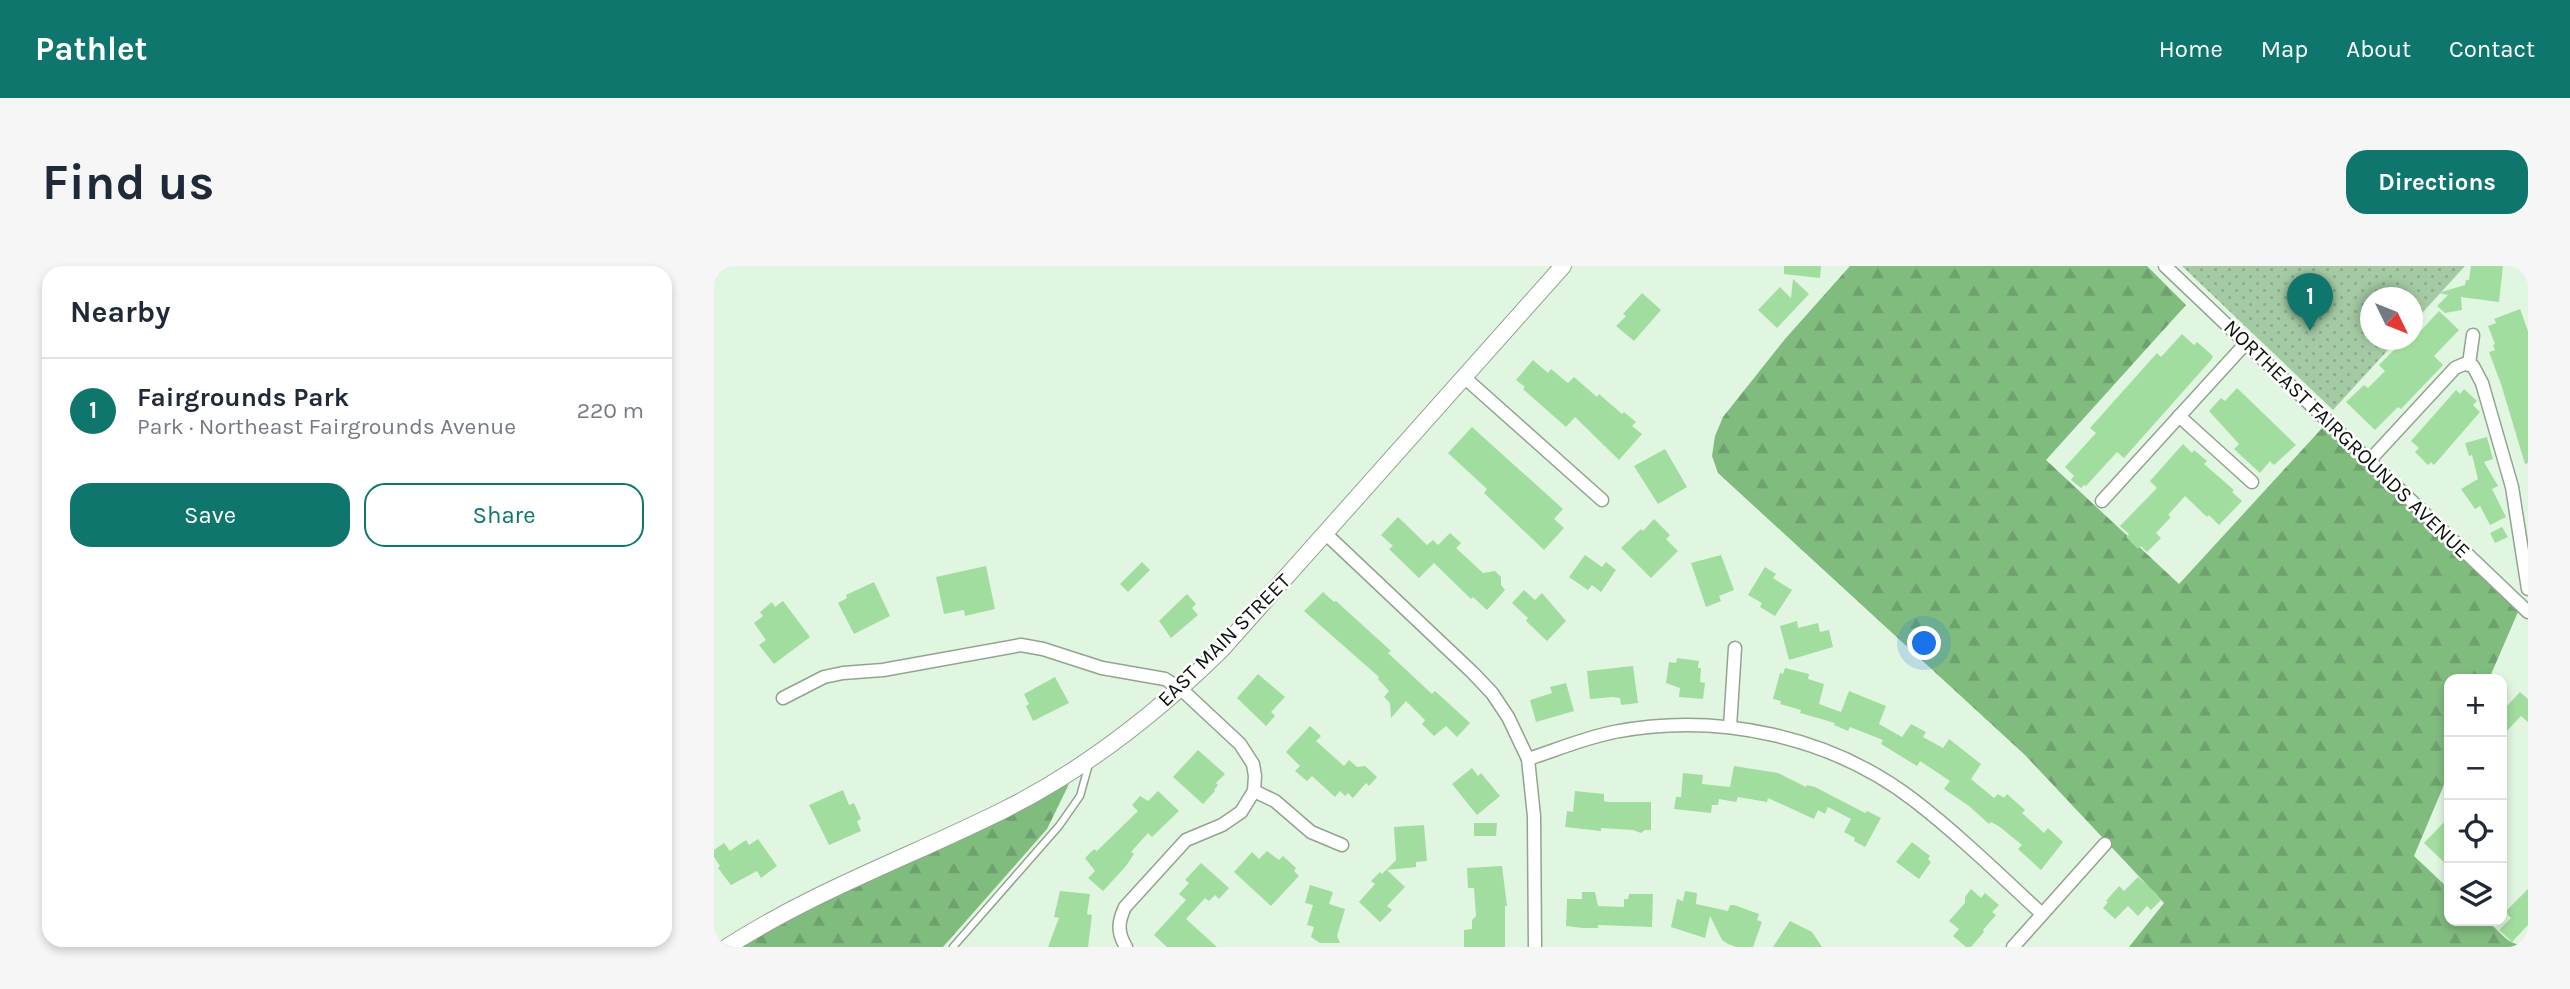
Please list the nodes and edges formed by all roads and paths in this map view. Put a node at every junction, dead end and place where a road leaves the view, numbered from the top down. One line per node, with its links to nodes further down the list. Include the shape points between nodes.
1 (1563, 266): 6 (main road, EAST MAIN STREET)
2 (2165, 266): 4 (street, NORTHEAST FAIRGROUNDS AVENUE)
3 (2473, 335): 5 (street)
4 (2246, 343): 7 (street); 8 (street, NORTHEAST FAIRGROUNDS AVENUE)
5 (2469, 365): 8 (street, via 2455,368); 13 (street, via 2479,375 2512,487)
6 (1465, 378): 10 (street); 12 (main road, EAST MAIN STREET)
7 (2179, 416): 9 (street); 11 (street)
8 (2370, 461): 14 (street, NORTHEAST FAIRGROUNDS AVENUE)
9 (2252, 482)
10 (1602, 500)
11 (2102, 501)
12 (1326, 534): 16 (main road, EAST MAIN STREET); 20 (street, via 1492,693)
13 (2528, 589)
14 (2527, 605)
15 (1735, 649): 18 (street)
16 (1181, 689): 17 (street, via 1165,679 1102,668 1021,645 824,677); 19 (main road, EAST MAIN STREET); 21 (street, via 1248,753)
17 (783, 698)
18 (1730, 727): 20 (street, via 1672,725 1625,731 1589,738); 24 (street, via 1794,740 1882,779 1940,822)
19 (1090, 758): 25 (main road, EAST MAIN STREET, via 1005,809 807,902); 26 (lane, via 1080,796 1059,826)
20 (1528, 760): 28 (street, via 1533,797)
21 (1254, 792): 23 (street, via 1275,801 1311,832); 27 (street, via 1234,819 1180,846 1125,907 1119,930)
22 (2105, 844): 24 (street)
23 (1342, 845)
24 (2042, 914): 29 (street)
25 (727, 947)
26 (953, 947)
27 (1126, 947)
28 (1535, 947)
29 (2013, 947)

